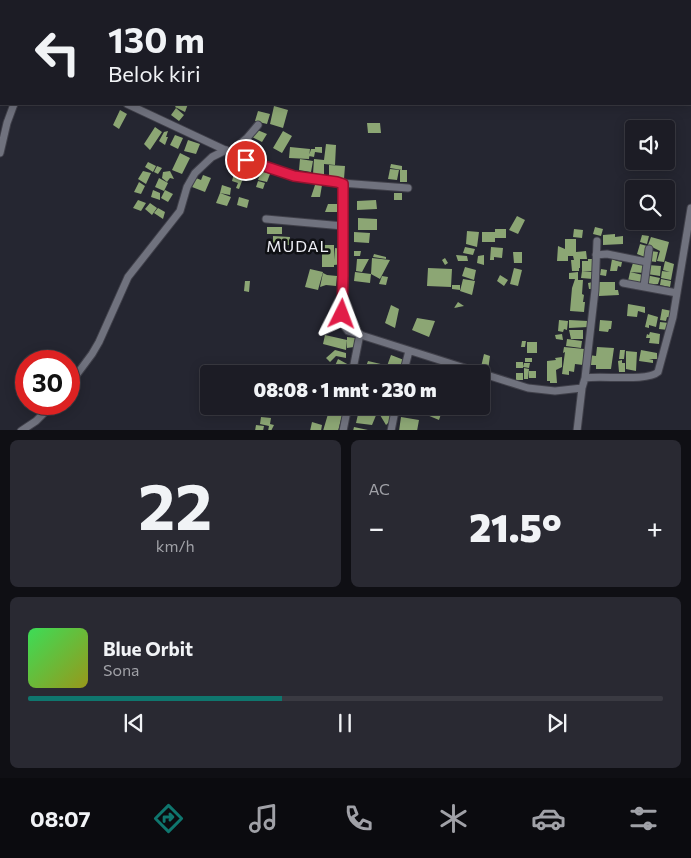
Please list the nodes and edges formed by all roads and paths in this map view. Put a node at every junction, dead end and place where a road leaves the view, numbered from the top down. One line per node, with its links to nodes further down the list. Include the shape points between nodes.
1 (14, 105): 5 (street)
2 (129, 105): 4 (street)
3 (258, 125): 4 (street, via 248,138)
4 (228, 151): 6 (street, via 271,170); 22 (street, via 212,157 195,173 187,186 180,211 128,278 99,342)
5 (0, 153)
6 (341, 183): 7 (street); 10 (street, via 344,188)
7 (408, 188)
8 (691, 208): 17 (street)
9 (266, 219): 10 (street)
10 (343, 226): 18 (street, via 342,322 348,331)
11 (597, 241): 13 (street)
12 (649, 249): 14 (street)
13 (596, 255): 14 (street); 23 (street)
14 (647, 262): 16 (street)
15 (623, 283): 16 (street)
16 (644, 286): 17 (street)
17 (677, 293): 23 (street, via 656,373 643,377)
18 (360, 334): 19 (street); 20 (street)
19 (409, 351): 21 (street); 24 (street, via 528,388 555,391)
20 (354, 365)
21 (405, 365)
22 (80, 370)
23 (585, 378): 24 (street)
24 (582, 388): 31 (street)
25 (42, 415): 28 (street)
26 (346, 415): 29 (street)
27 (394, 415): 30 (street)
28 (21, 430)
29 (343, 430)
30 (391, 430)
31 (577, 430)

